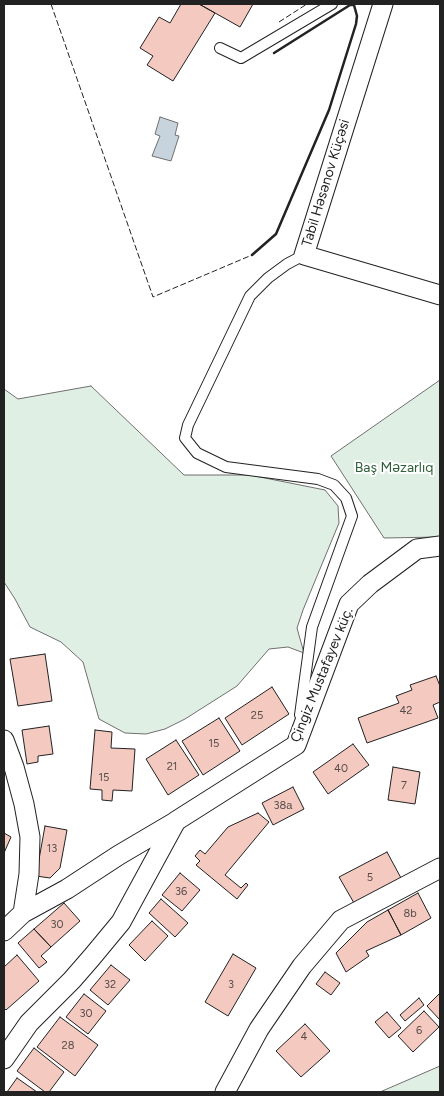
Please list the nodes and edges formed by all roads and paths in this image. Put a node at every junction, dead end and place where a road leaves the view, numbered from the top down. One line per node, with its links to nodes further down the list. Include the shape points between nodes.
1 (332, 4): 3 (lane, via 241,58)
2 (379, 7): 4 (street, Tabil Həsənov Küçəsi)
3 (220, 48)
4 (304, 255): 5 (street, Tabil Həsənov Küçəsi); 8 (lane, via 268,278 250,296 188,425 185,438 197,452 226,467 318,479 334,485 346,498 352,516 312,627)
5 (440, 294)
6 (440, 546): 8 (street, Çingiz Mustafayev küç., via 418,549 370,584 349,604)
7 (4, 740): 11 (street, via 24,804 30,837)
8 (296, 745): 9 (street, Çingiz Mustafayev küç.)
9 (176, 821): 11 (street, Çingiz Mustafayev küç.); 13 (street, via 120,922 72,980 29,1023)
10 (440, 868): 14 (street, via 341,920 302,966 265,1021)
11 (23, 914): 12 (street, Çingiz Mustafayev küç.)
12 (4, 931)
13 (4, 1059)
14 (225, 1092)

